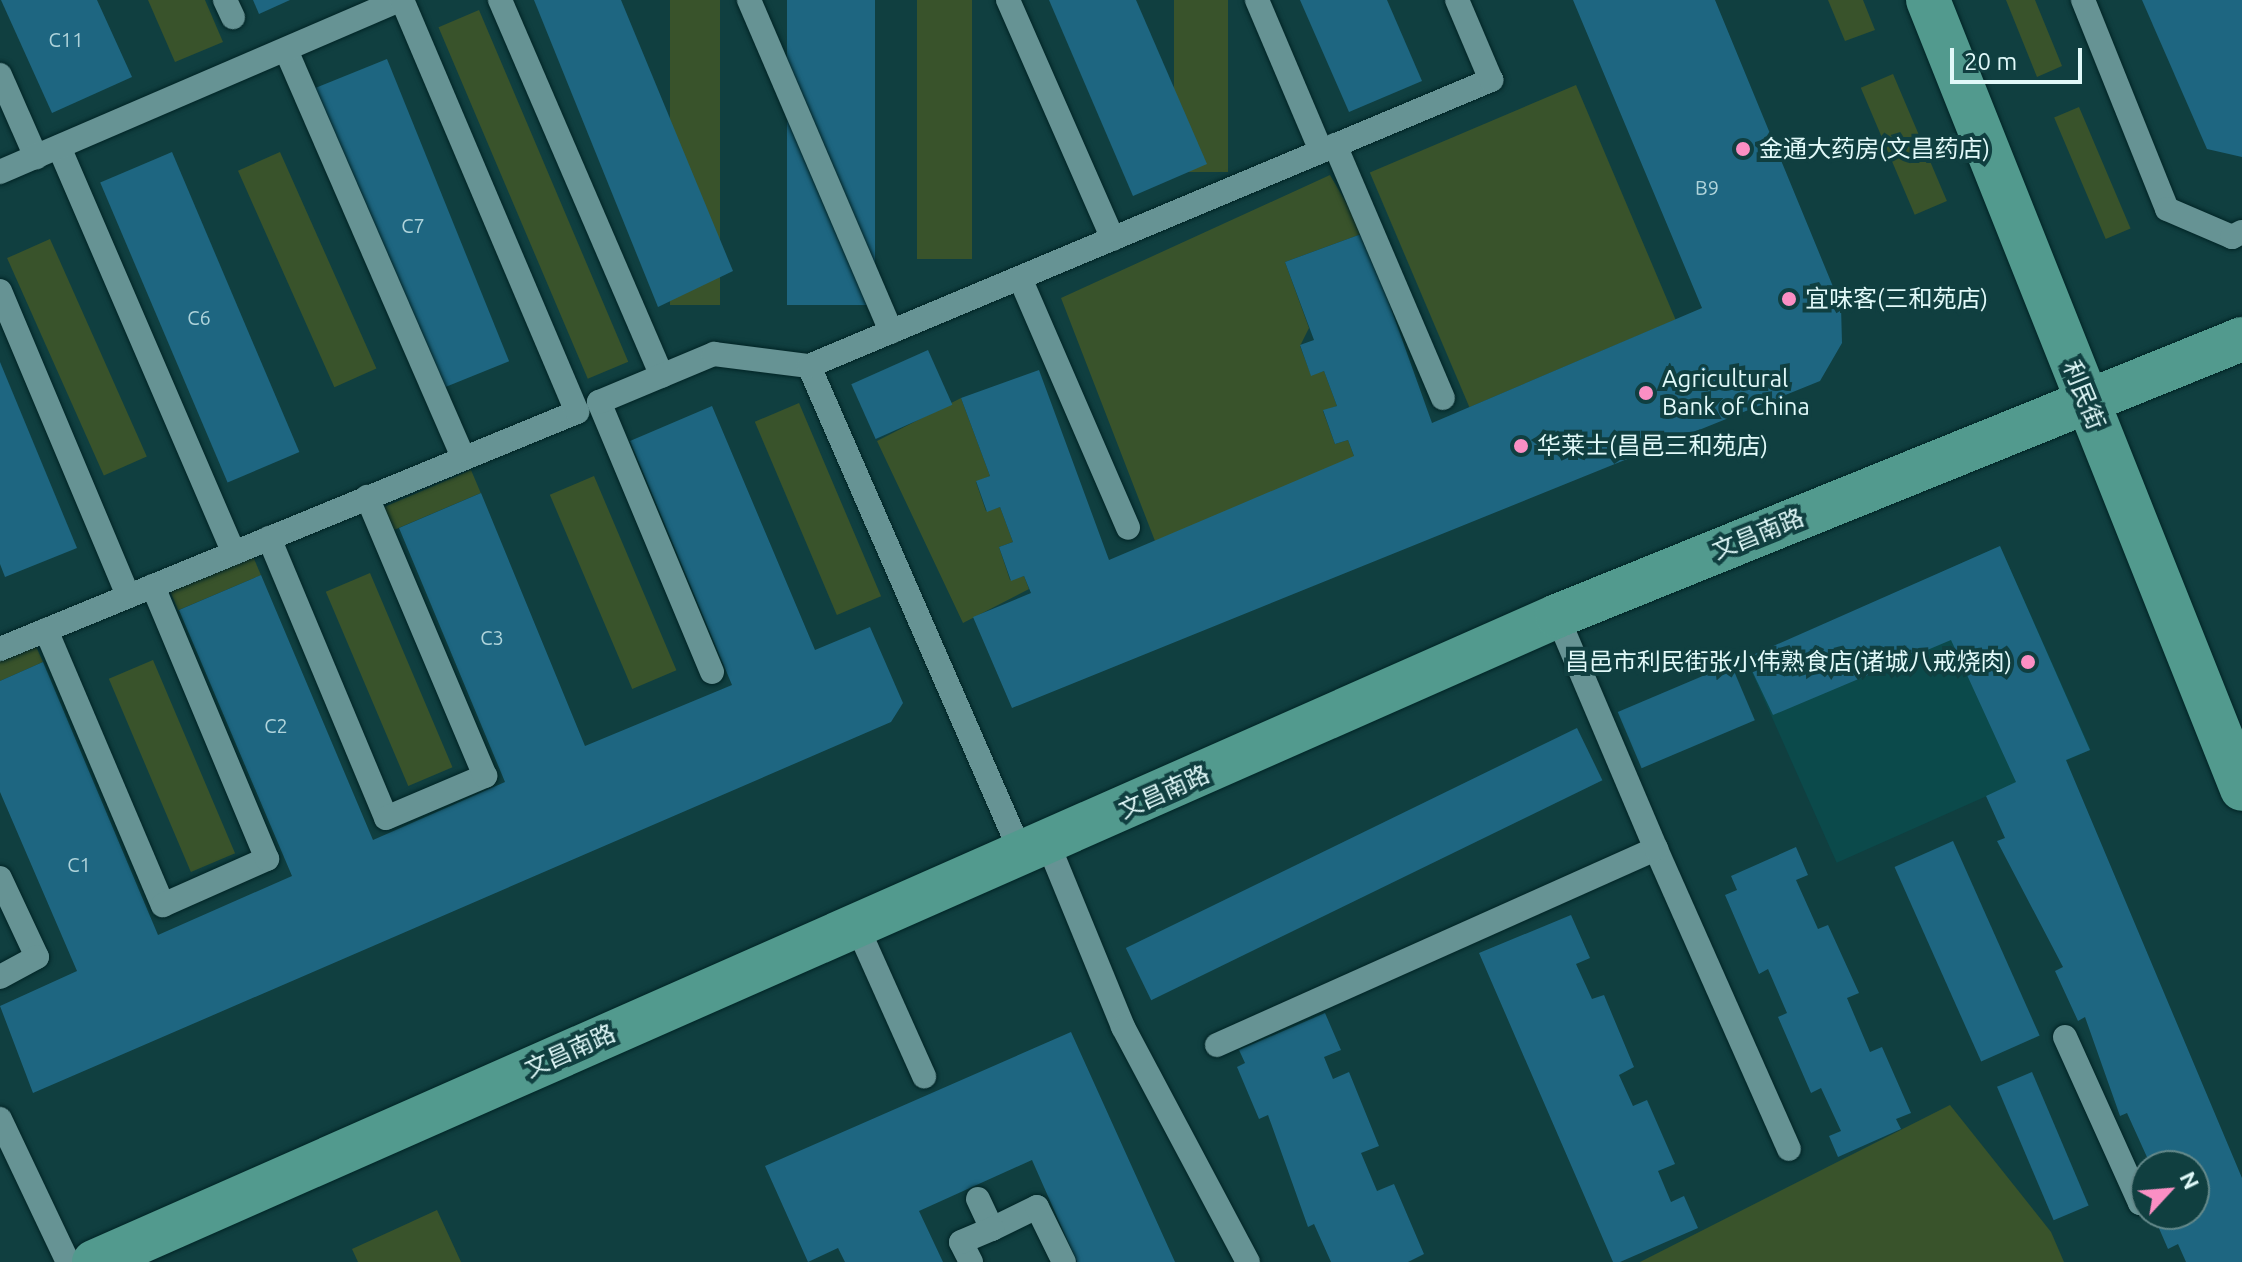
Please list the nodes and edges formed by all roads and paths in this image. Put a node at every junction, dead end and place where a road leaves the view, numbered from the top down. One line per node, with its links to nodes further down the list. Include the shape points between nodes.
1 (401, 0): 9 (lane); 25 (lane, via 577,412)
2 (500, 0): 22 (lane)
3 (749, 0): 19 (lane)
4 (1008, 0): 16 (lane)
5 (1257, 0): 12 (lane)
6 (1457, 0): 12 (lane, via 1491,80)
7 (1928, 0): 24 (street, 利民街)
8 (2083, 0): 15 (lane, via 2167,209 2232,237)
9 (286, 50): 11 (lane); 25 (lane)
10 (0, 75): 13 (lane)
11 (59, 147): 13 (lane); 29 (lane)
12 (1328, 148): 16 (lane); 23 (lane)
13 (36, 157): 14 (lane)
14 (0, 172)
15 (2242, 232)
16 (1113, 239): 17 (lane)
17 (1020, 278): 19 (lane); 27 (lane)
18 (0, 291): 31 (lane)
19 (891, 332): 21 (lane)
20 (2242, 339): 24 (street, 文昌南路)
21 (809, 366): 22 (lane, via 714,354); 38 (lane)
22 (662, 376): 35 (lane, via 599,402)
23 (1443, 398)
24 (2086, 399): 32 (street, 文昌南路); 36 (street, 利民街)
25 (463, 458): 26 (lane)
26 (367, 497): 28 (lane); 28 (lane, via 485,776 386,818)
27 (1128, 528)
28 (269, 538): 29 (lane)
29 (234, 553): 30 (lane)
30 (153, 586): 31 (lane); 33 (lane, via 267,859 163,905)
31 (128, 596): 33 (lane)
32 (1557, 616): 37 (lane); 38 (street, 文昌南路)
33 (46, 630): 34 (lane)
34 (0, 649)
35 (712, 672)
36 (2242, 789)
37 (1656, 849): 43 (lane); 46 (lane)
38 (1035, 850): 40 (street, 文昌南路); 54 (lane)
39 (0, 878): 41 (lane, via 37,957)
40 (856, 924): 44 (lane); 51 (street, 文昌南路)
41 (0, 977)
42 (2065, 1037): 47 (lane)
43 (1217, 1045)
44 (924, 1076)
45 (0, 1119): 50 (lane)
46 (1789, 1149)
47 (2130, 1181)
48 (978, 1199): 49 (lane)
49 (992, 1229): 52 (lane, via 961,1242); 53 (lane, via 1037,1207)
50 (68, 1262)
51 (94, 1262)
52 (971, 1262)
53 (1064, 1262)
54 (1248, 1262)

